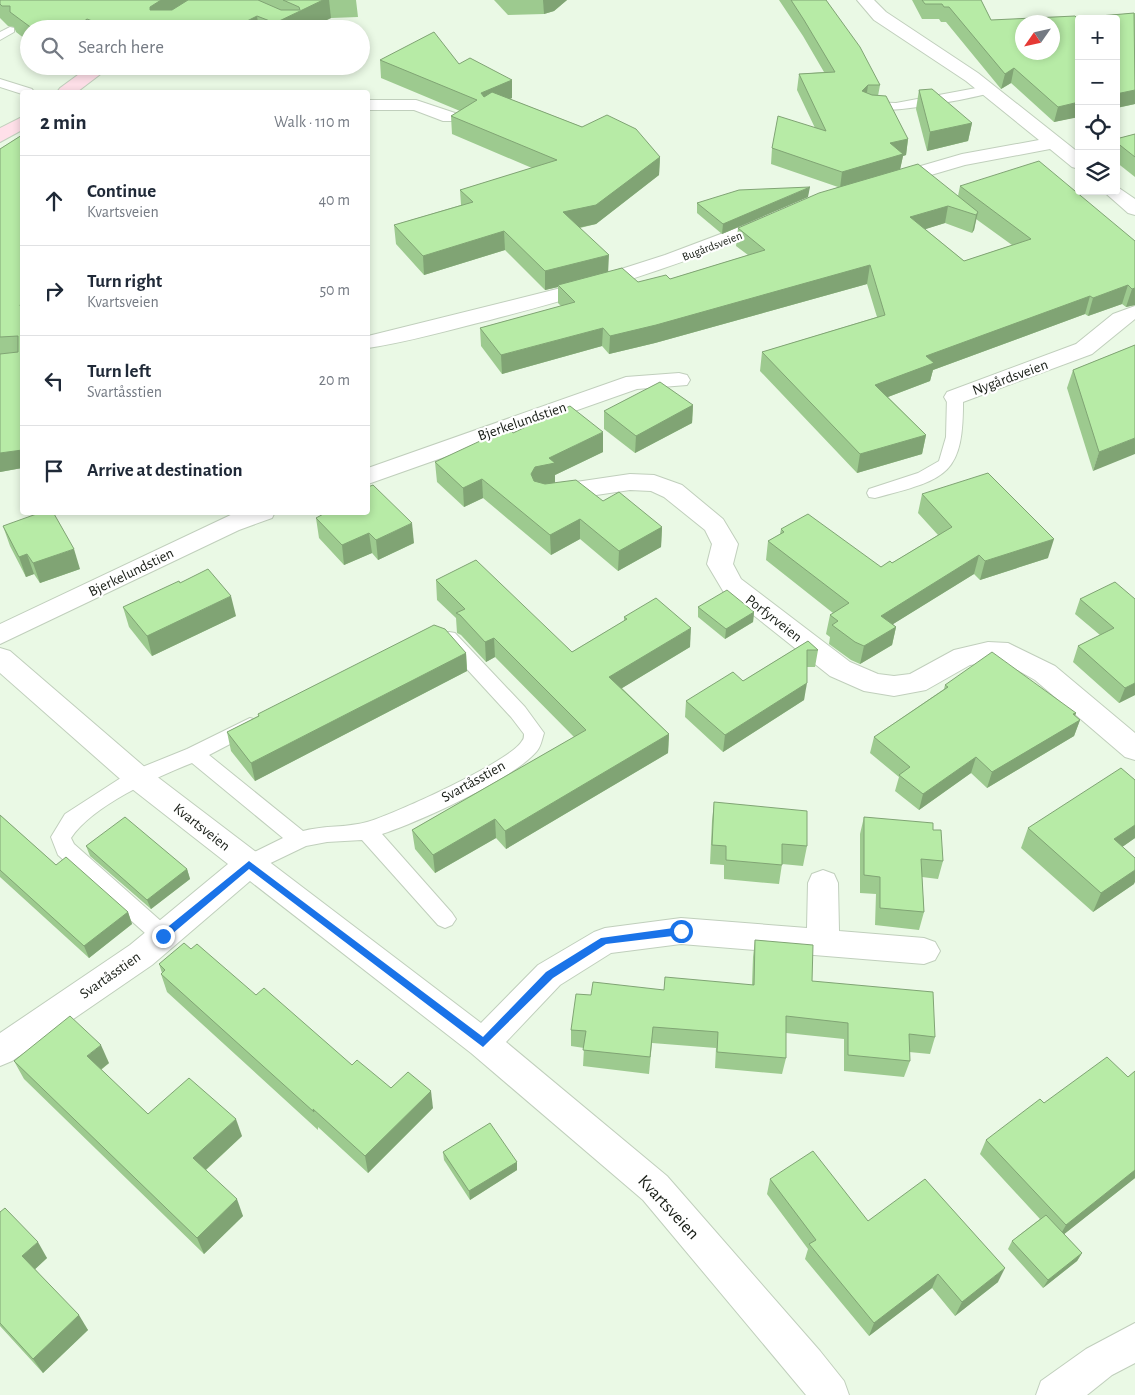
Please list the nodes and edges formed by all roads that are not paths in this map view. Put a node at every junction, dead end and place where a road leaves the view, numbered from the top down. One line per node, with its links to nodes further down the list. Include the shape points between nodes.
1 (865, 0): 8 (street, via 903,33)
2 (10, 30): 3 (lane)
3 (0, 37)
4 (90, 75): 7 (street)
5 (0, 83): 6 (lane)
6 (22, 90)
7 (69, 90)
8 (987, 90): 10 (lane, via 896,107); 14 (street)
9 (370, 105): 11 (street, via 416,105)
10 (867, 106)
11 (449, 117)
12 (20, 124): 13 (street)
13 (0, 136)
14 (1054, 144): 15 (street); 16 (street, via 962,160)
15 (1075, 161)
16 (876, 185)
17 (1118, 195): 18 (street)
18 (1135, 209)
19 (792, 212): 21 (street, Bugårdsveien, via 708,249 626,277)
20 (1135, 312): 23 (street, Nygårdsveien, via 1114,322 1100,340 1084,349)
21 (370, 342)
22 (679, 380): 24 (street, Bjerkelundstien, via 634,382)
23 (955, 397): 25 (lane, Nygårdsveien, via 955,428 950,457 939,470)
24 (370, 475)
25 (875, 493)
26 (545, 494): 32 (street, Porfyrveien, via 630,482 654,483 672,490 714,525 725,544 720,564 732,585 840,669 874,684 894,686 916,682 963,657 988,652 1008,653 1045,673)
27 (255, 515): 29 (street, Bjerkelundstien)
28 (431, 634): 35 (lane, Svartåsstien, via 443,634 454,641 534,734 530,745 513,760 397,821)
29 (0, 635)
30 (0, 658): 34 (street, Kvartsveien)
31 (269, 716): 33 (lane)
32 (1135, 749)
33 (194, 754): 34 (lane); 36 (lane)
34 (137, 777): 37 (street, Kvartsveien); 40 (lane, via 72,820 61,836 65,849)
35 (367, 831): 36 (lane, Svartåsstien); 39 (lane)
36 (299, 839): 37 (lane, Svartåsstien)
37 (249, 864): 40 (street, Svartåsstien); 43 (street, Kvartsveien)
38 (823, 883): 41 (street)
39 (445, 919)
40 (163, 936): 44 (street, Svartåsstien, via 141,955)
41 (823, 943): 42 (street); 43 (street, via 681,931 605,941 550,975)
42 (924, 951)
43 (483, 1043): 46 (street, Kvartsveien, via 655,1188)
44 (0, 1051)
45 (1135, 1342): 47 (street, via 1099,1362)
46 (830, 1395)
47 (1055, 1395)

